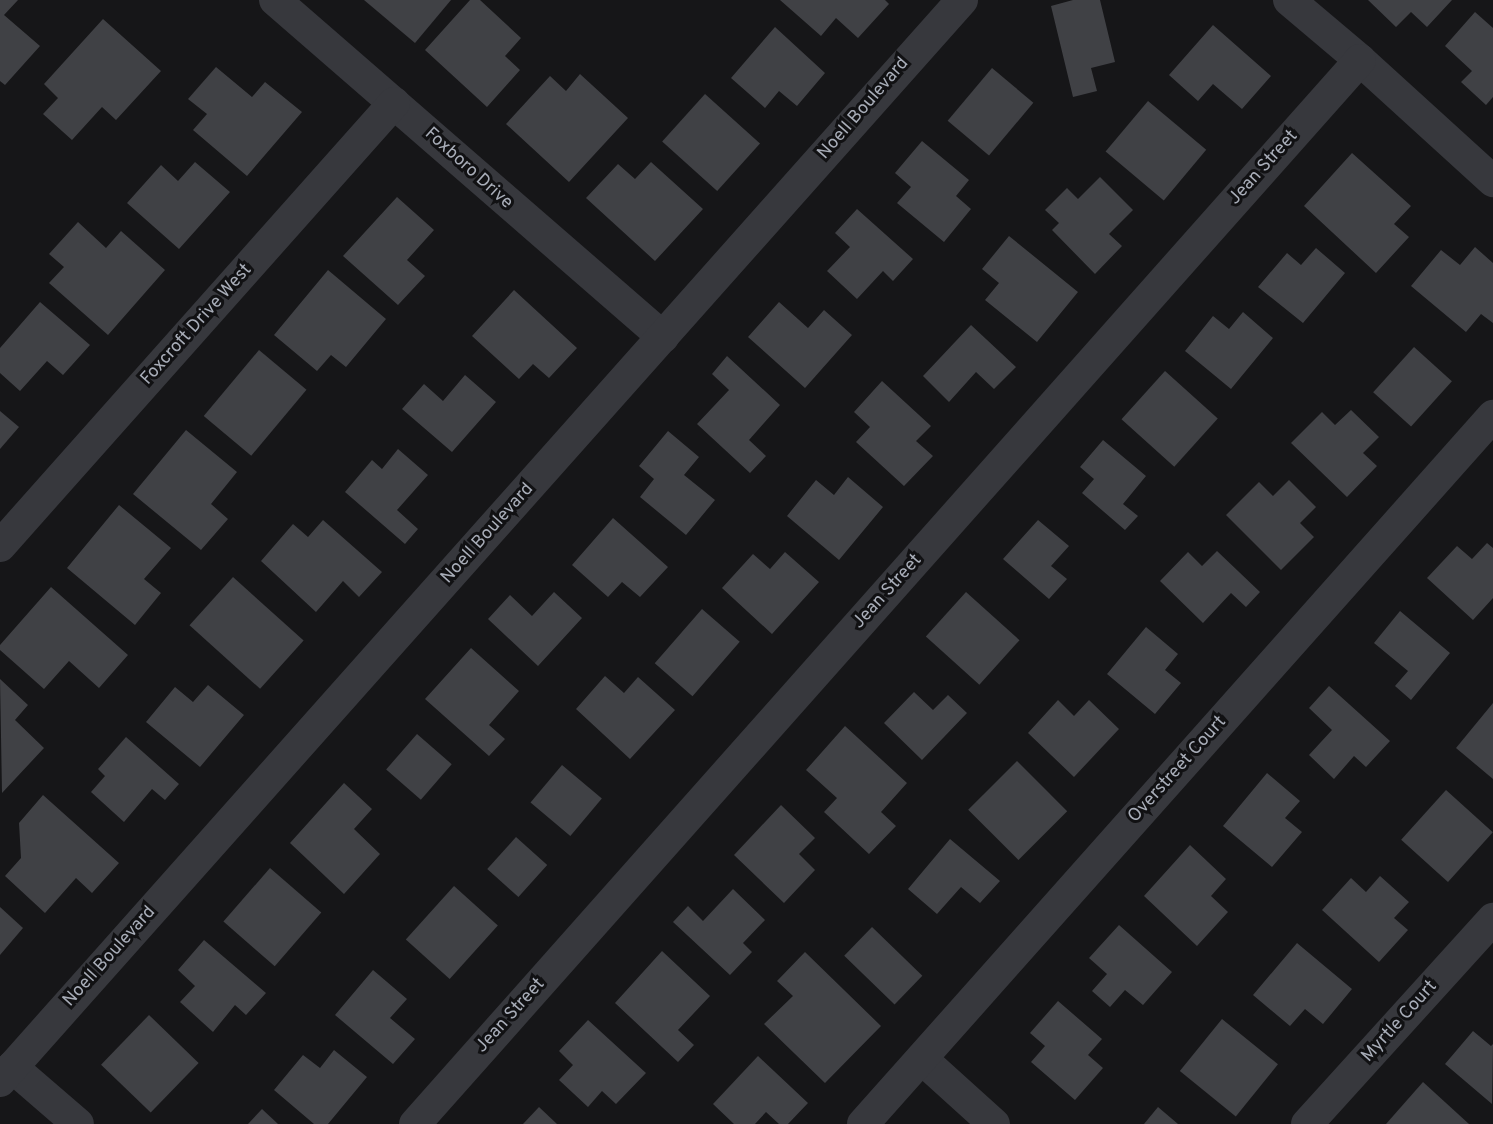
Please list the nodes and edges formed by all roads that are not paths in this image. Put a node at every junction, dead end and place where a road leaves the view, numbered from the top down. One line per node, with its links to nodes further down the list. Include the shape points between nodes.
1 (275, 0): 5 (street, Foxboro Drive)
2 (962, 0): 7 (street, Noell Boulevard)
3 (1289, 0): 4 (street)
4 (1360, 60): 6 (street); 14 (street, Jean Street)
5 (394, 103): 7 (street, Foxboro Drive); 9 (street, Foxcroft Drive West)
6 (1493, 181)
7 (663, 337): 12 (street, Noell Boulevard)
8 (1493, 416): 11 (street, Overstreet Court)
9 (0, 546)
10 (1492, 924): 17 (street, Myrtle Court)
11 (922, 1059): 15 (street, Overstreet Court); 16 (street)
12 (6, 1074): 13 (street, Noell Boulevard)
13 (78, 1124)
14 (415, 1124)
15 (863, 1124)
16 (994, 1124)
17 (1307, 1124)

